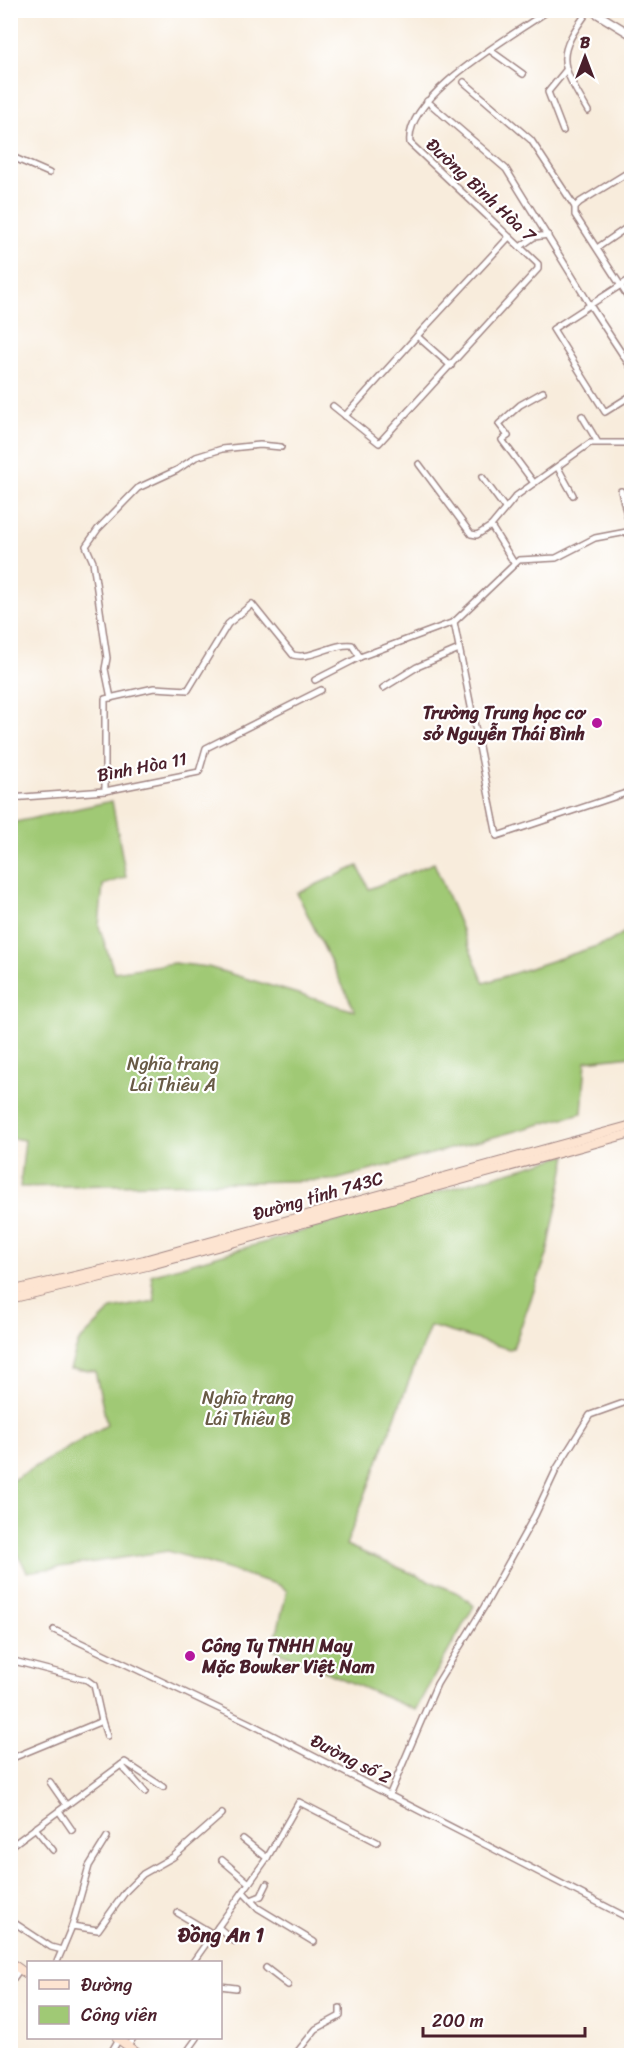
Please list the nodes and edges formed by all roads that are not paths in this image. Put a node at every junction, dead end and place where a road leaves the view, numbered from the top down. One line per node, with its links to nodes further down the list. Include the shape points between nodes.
1 (549, 10): 5 (street, Đường Bình Hòa 7)
2 (590, 10): 4 (street); 6 (street, via 565,48)
3 (632, 22): 4 (street)
4 (628, 33)
5 (491, 51): 7 (street); 9 (street, Đường Bình Hòa 7, via 447,81)
6 (566, 70): 10 (street); 11 (street, via 548,92)
7 (523, 74)
8 (464, 82): 15 (street, via 531,140)
9 (428, 101): 17 (street, via 506,169); 18 (street, Đường Bình Hòa 7, via 412,123 410,143)
10 (588, 111)
11 (563, 131)
12 (10, 156): 14 (street)
13 (632, 170): 15 (street)
14 (49, 173)
15 (575, 207): 20 (street, via 575,215)
16 (632, 224): 20 (street)
17 (548, 236): 19 (street, via 536,237); 24 (street)
18 (509, 237): 19 (street, Đường Bình Hòa 7); 25 (street)
19 (520, 247): 26 (street, Đường Bình Hòa 7, via 538,269)
20 (597, 248): 22 (street)
21 (632, 278): 22 (street)
22 (620, 286): 23 (street); 24 (street)
23 (632, 303)
24 (590, 305): 27 (street); 29 (street, via 553,328 605,412)
25 (417, 336): 26 (street); 31 (street)
26 (451, 366): 31 (street, Đường Bình Hòa 7, via 379,443)
27 (632, 369)
28 (543, 392): 39 (street, via 520,405 500,424 508,436 502,440)
29 (632, 395)
30 (333, 406): 31 (street, Đường Bình Hòa 7)
31 (345, 416)
32 (582, 416): 33 (street)
33 (597, 441): 34 (street); 37 (street)
34 (632, 443)
35 (281, 447): 52 (street, via 222,449 196,458 138,488 92,537 86,546 93,565)
36 (419, 464): 43 (street, via 471,534 477,535)
37 (558, 468): 39 (street); 41 (street)
38 (482, 477): 42 (street)
39 (534, 483): 42 (street)
40 (621, 491): 44 (street)
41 (573, 495)
42 (505, 508): 43 (street)
43 (491, 526): 45 (street)
44 (631, 531): 45 (street, via 595,538 556,558)
45 (514, 563): 46 (street)
46 (454, 622): 47 (street); 48 (street)
47 (459, 649): 50 (street, via 417,667); 54 (street, via 497,836)
48 (360, 657): 49 (street); 52 (street, via 352,645 338,644 302,657 293,655 252,604 228,624 188,690 154,688)
49 (315, 680)
50 (383, 688)
51 (321, 690): 53 (street, Bình Hòa 11, via 206,748 199,772)
52 (111, 698): 53 (street, via 105,699)
53 (105, 791): 55 (street, Bình Hòa 11)
54 (632, 791)
55 (10, 798)
56 (632, 1125): 58 (main road, Đường tỉnh 743C)
57 (632, 1133): 58 (main road, Đường tỉnh 743C)
58 (435, 1183): 59 (main road, Đường tỉnh 743C)
59 (81, 1279): 60 (main road, Đường tỉnh 743C); 61 (main road, Đường tỉnh 743C)
60 (10, 1291)
61 (10, 1299)
62 (632, 1400): 72 (street, via 590,1415 557,1468 484,1607 436,1684)
63 (54, 1630): 72 (street, Đường số 2, via 249,1723)
64 (10, 1660): 65 (street, via 87,1680 94,1685)
65 (102, 1721): 66 (street); 67 (street)
66 (107, 1736)
67 (10, 1759)
68 (121, 1765): 70 (street, via 131,1764); 71 (street); 73 (street)
69 (50, 1782): 73 (street)
70 (163, 1787)
71 (145, 1792)
72 (389, 1796): 91 (street, Đường số 2)
73 (66, 1805): 74 (street)
74 (59, 1811): 76 (street); 77 (street)
75 (222, 1814): 92 (street, via 173,1857 143,1874 98,1930)
76 (35, 1828): 81 (street); 82 (street)
77 (72, 1830)
78 (107, 1837): 92 (street, via 89,1866)
79 (243, 1839): 83 (street)
80 (377, 1842): 83 (street, via 299,1802)
81 (10, 1847)
82 (53, 1850)
83 (267, 1858): 85 (street)
84 (222, 1860): 85 (street)
85 (249, 1883): 87 (street)
86 (267, 1884): 88 (street, via 261,1896)
87 (243, 1892): 88 (street); 93 (street)
88 (250, 1900): 96 (street)
89 (178, 1913): 94 (street)
90 (10, 1920): 97 (street)
91 (632, 1920)
92 (72, 1926): 97 (street)
93 (218, 1927): 94 (street); 95 (street)
94 (213, 1934): 99 (street)
95 (234, 1941)
96 (314, 1942)
97 (62, 1950): 98 (street)
98 (57, 1961)
99 (194, 1961)
100 (10, 1962): 102 (main road)
101 (266, 1968): 105 (street)
102 (20, 1969): 103 (main road); 104 (street)
103 (27, 1974)
104 (10, 1983)
105 (288, 1985)
106 (222, 1986): 107 (street)
107 (236, 1988)
108 (340, 2008): 119 (street, via 340,2016 315,2029)
109 (117, 2039): 116 (street)
110 (119, 2039): 114 (main road)
111 (132, 2039): 114 (street)
112 (196, 2039): 118 (street)
113 (10, 2046): 115 (street)
114 (128, 2046): 117 (main road)
115 (24, 2055)
116 (109, 2055)
117 (141, 2055)
118 (184, 2055)
119 (294, 2055)

